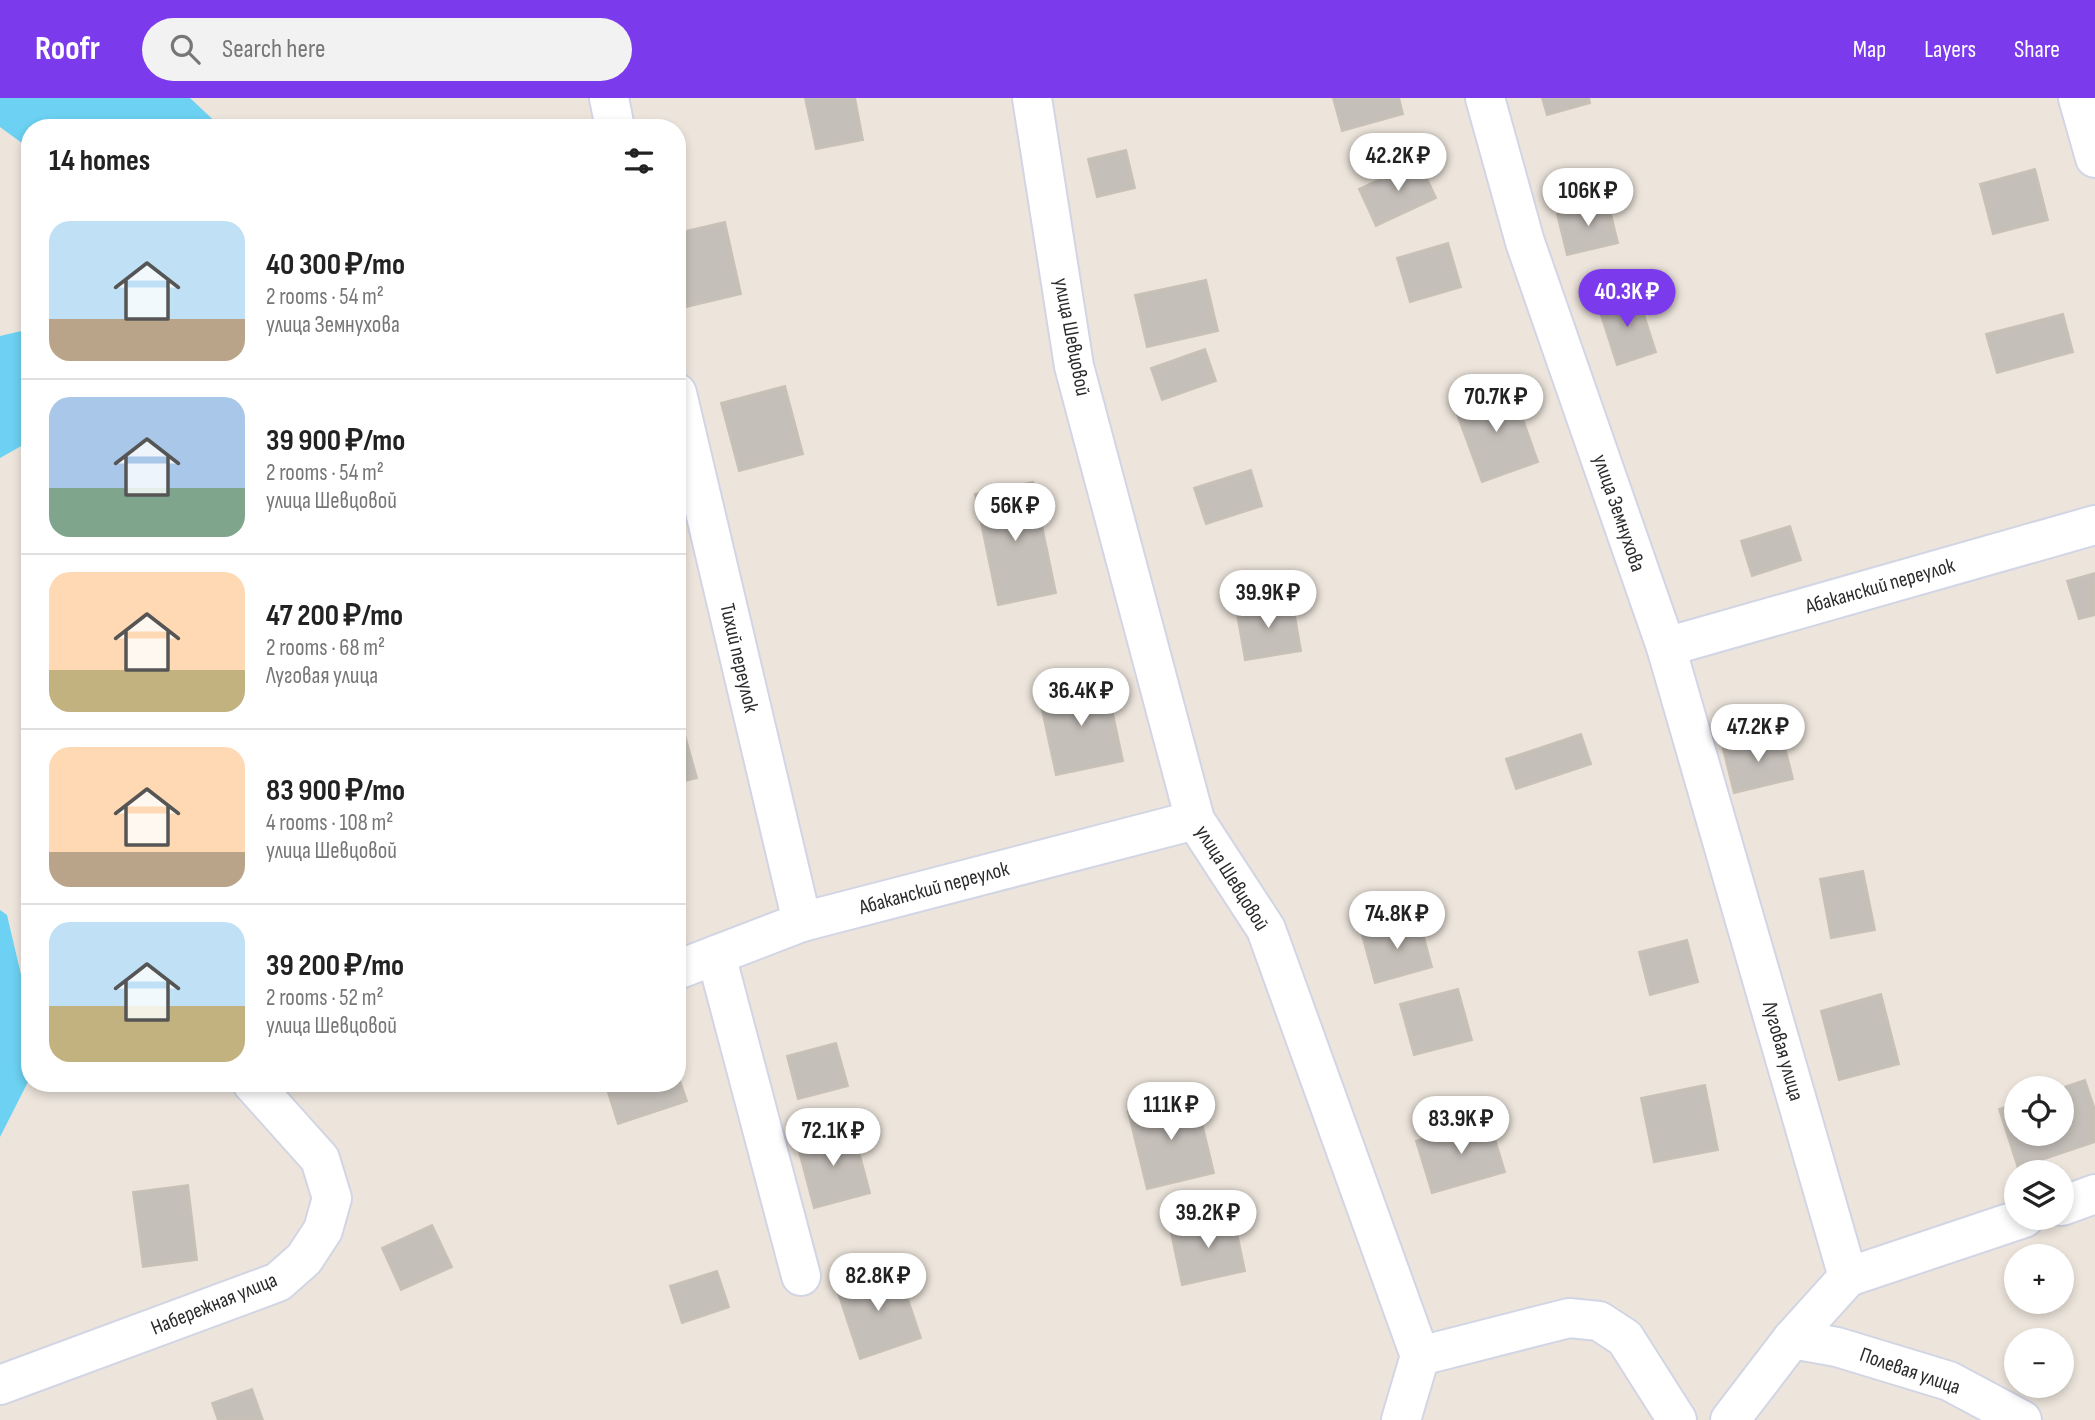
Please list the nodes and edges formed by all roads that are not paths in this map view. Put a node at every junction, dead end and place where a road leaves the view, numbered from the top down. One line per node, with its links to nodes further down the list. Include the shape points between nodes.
1 (609, 98): 5 (street)
2 (1032, 98): 10 (street, улица Шевцовой, via 1074,366)
3 (1485, 98): 9 (street, улица Земнухова, via 1525,242)
4 (2078, 98): 6 (street)
5 (613, 119)
6 (2095, 158)
7 (686, 431): 11 (street, Тихий переулок)
8 (2095, 525): 9 (street, Абаканский переулок)
9 (1665, 647): 19 (street, Луговая улица)
10 (1195, 820): 11 (street, Абаканский переулок); 21 (street, улица Шевцовой, via 1266,929)
11 (802, 922): 12 (street, Абаканский переулок)
12 (716, 955): 13 (street, Абаканский переулок); 18 (street)
13 (686, 967)
14 (260, 1092): 22 (street, Набережная улица, via 320,1159 332,1198 323,1230 304,1259 278,1282)
15 (2095, 1194): 16 (street)
16 (2074, 1202)
17 (2004, 1225): 19 (street)
18 (801, 1276)
19 (1848, 1277): 20 (street)
20 (1792, 1339): 25 (street); 26 (street, Полевая улица, via 1838,1347 1949,1381)
21 (1420, 1356): 23 (street); 24 (street, via 1569,1318 1599,1321 1625,1338)
22 (0, 1385)
23 (1401, 1420)
24 (1676, 1420)
25 (1730, 1420)
26 (2022, 1420)

